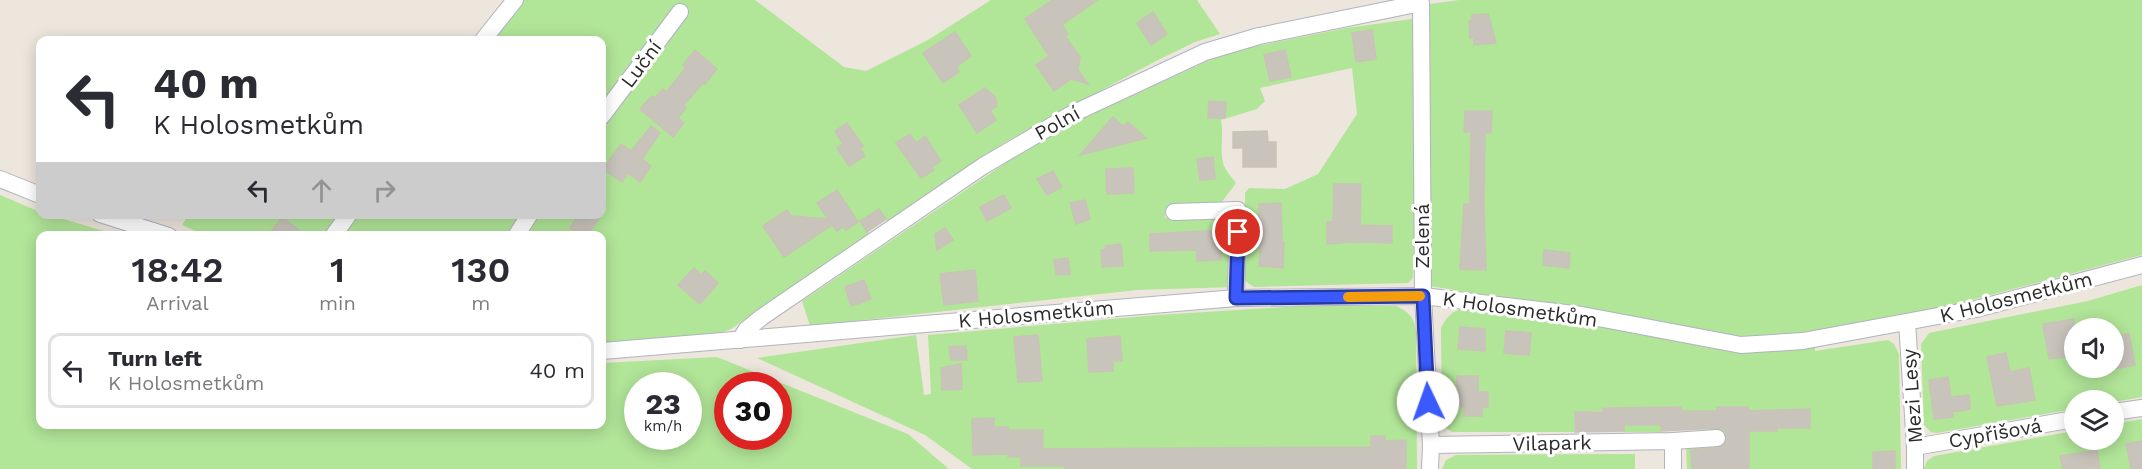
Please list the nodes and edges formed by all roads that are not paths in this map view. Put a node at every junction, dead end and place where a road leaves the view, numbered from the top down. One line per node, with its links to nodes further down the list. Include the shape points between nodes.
1 (515, 0): 4 (street)
2 (1421, 3): 14 (street, Zelená); 17 (street, Polní, via 1259,36 1205,52 1070,115 983,166 877,238 762,317)
3 (680, 12): 5 (street, Luční)
4 (486, 36)
5 (606, 111)
6 (0, 179): 7 (street)
7 (36, 193)
8 (1174, 212): 15 (street, via 1238,210)
9 (115, 219): 11 (street)
10 (346, 219): 12 (street)
11 (153, 231)
12 (337, 231)
13 (2142, 265): 16 (street, K Holosmetkům, via 1976,309)
14 (1423, 296): 15 (street, K Holosmetkům); 16 (street, K Holosmetkům, via 1582,315 1741,345 1803,341); 24 (street, Zelená)
15 (1236, 298): 17 (street, K Holosmetkům)
16 (1907, 322): 25 (street, Mezi Lesy)
17 (740, 340): 18 (street, K Holosmetkům)
18 (606, 351)
19 (2142, 408): 20 (street)
20 (2124, 411)
21 (2064, 421): 25 (street, Cypřišová)
22 (1717, 438): 23 (street, Vilapark)
23 (1673, 441): 24 (street, Vilapark); 27 (street)
24 (1431, 445): 26 (street, Zelená)
25 (1915, 447): 28 (street, Mezi Lesy)
26 (1430, 469)
27 (1673, 469)
28 (1915, 469)

